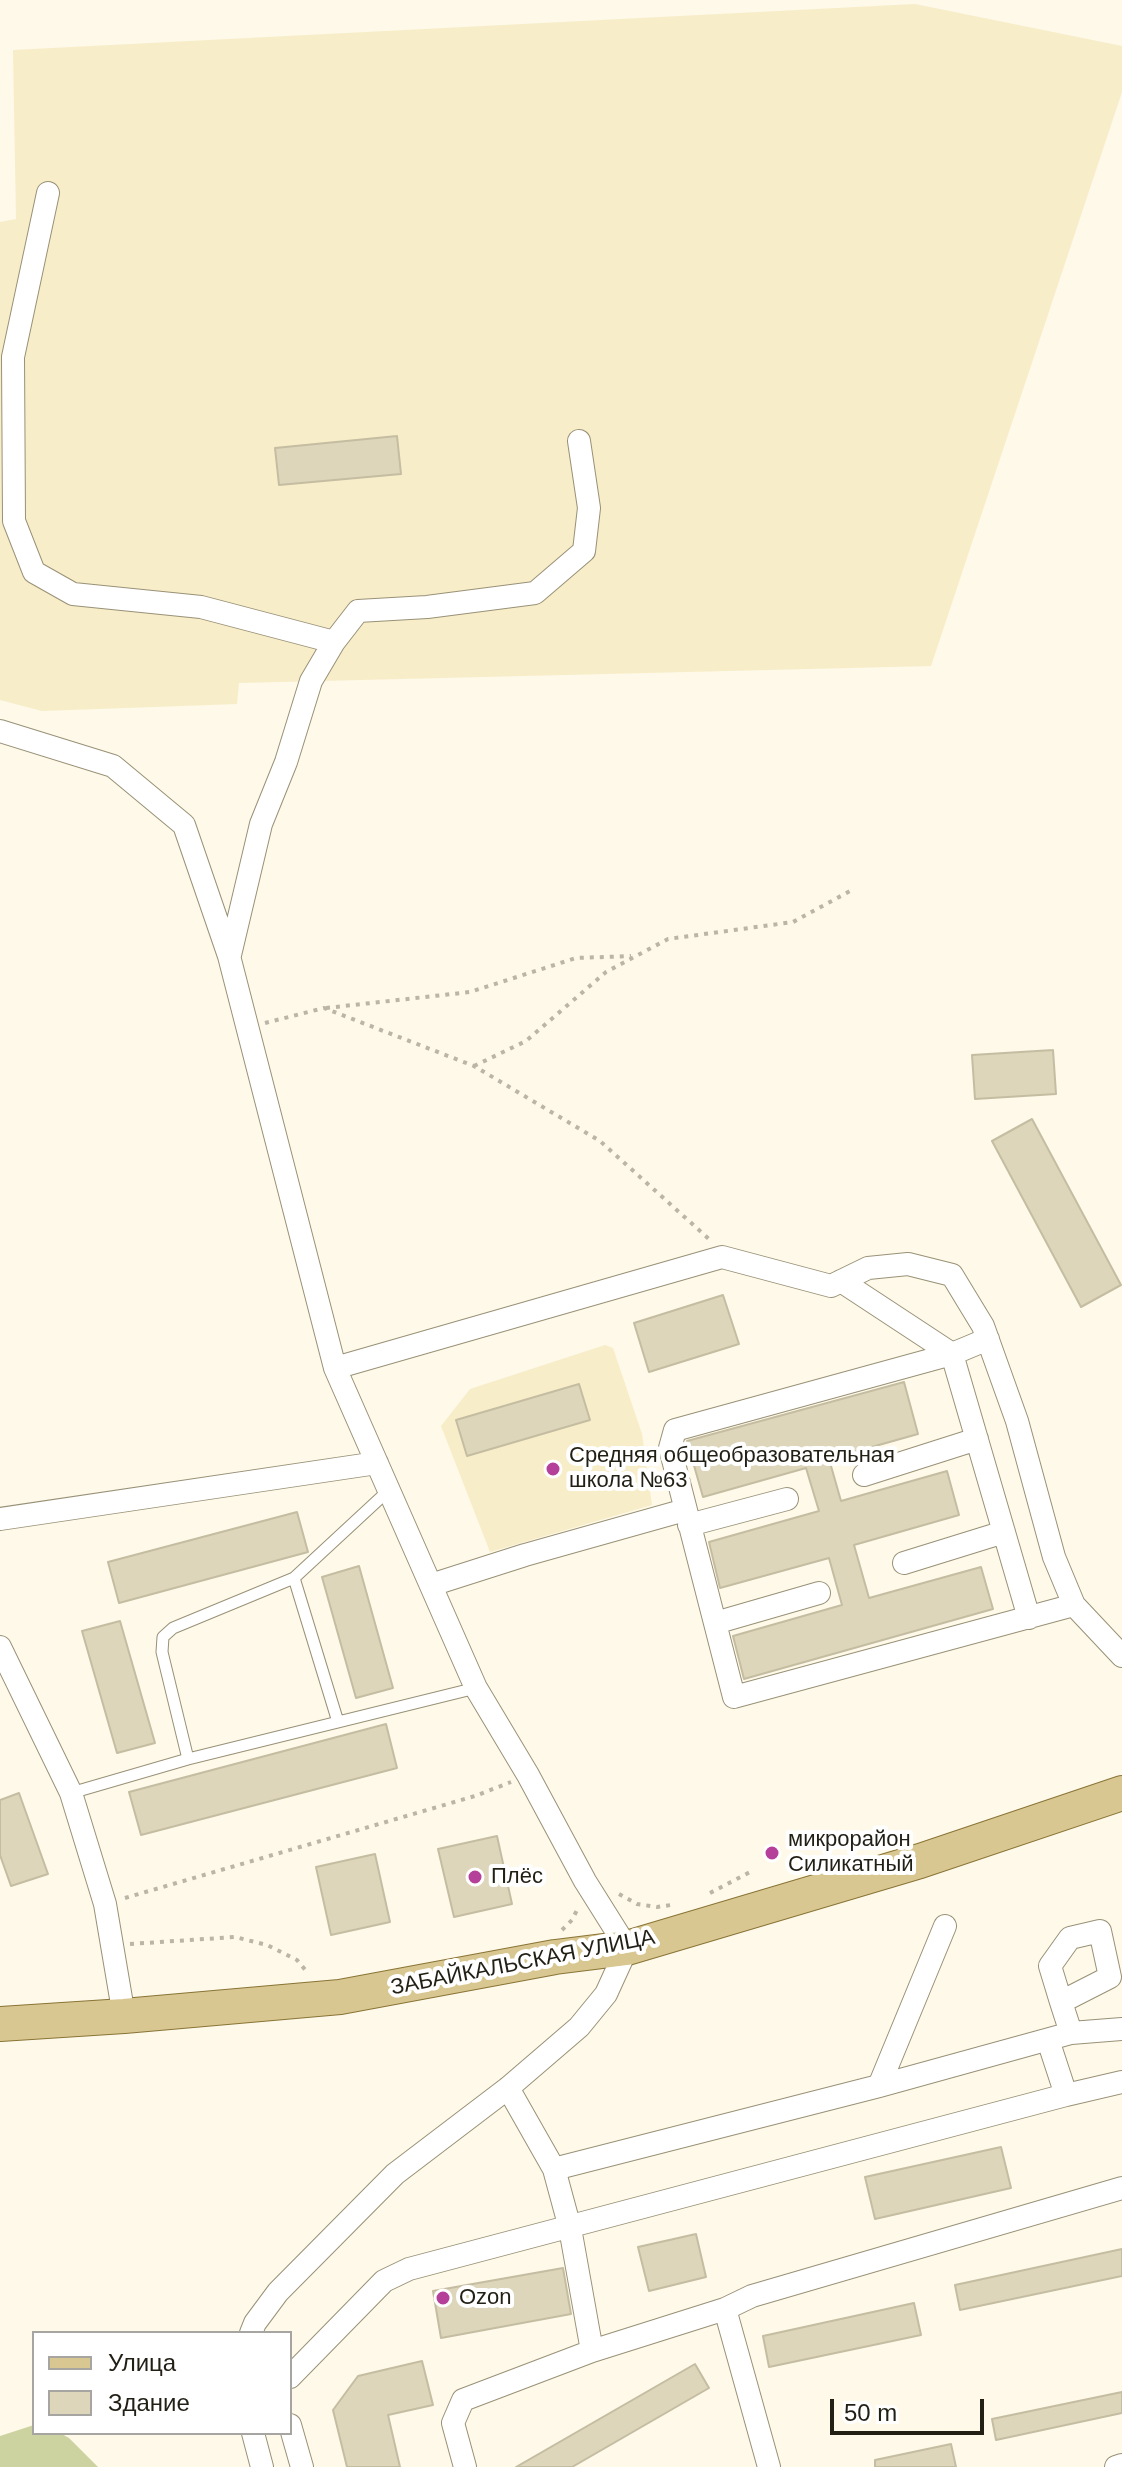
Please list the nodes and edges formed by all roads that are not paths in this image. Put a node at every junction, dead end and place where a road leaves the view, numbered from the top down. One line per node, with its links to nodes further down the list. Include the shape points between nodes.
1 (48, 193): 3 (street, via 13,357 14,521 34,572 73,594 201,607)
2 (579, 441): 3 (street, via 589,508 584,551 535,593 358,611)
3 (334, 642): 5 (street, via 311,681 261,824)
4 (0, 731): 5 (street, via 113,766 184,825)
5 (229, 956): 9 (street)
6 (841, 1281): 7 (street, via 868,1268 908,1264 952,1275); 8 (street); 9 (street, via 831,1286 722,1257)
7 (988, 1339): 8 (street); 22 (street, via 1054,1557)
8 (952, 1354): 10 (street); 15 (street, via 675,1430 670,1448)
9 (335, 1368): 11 (street)
10 (977, 1439): 12 (street); 17 (street)
11 (377, 1463): 13 (street); 16 (street)
12 (864, 1475)
13 (389, 1490): 19 (lane); 20 (street)
14 (787, 1499): 15 (street)
15 (687, 1517): 20 (street, via 525,1555); 24 (street)
16 (0, 1519)
17 (1004, 1532): 18 (street); 23 (street)
18 (904, 1563)
19 (294, 1578): 28 (lane); 29 (lane, via 173,1628 163,1637)
20 (431, 1585): 27 (street)
21 (819, 1593): 24 (street)
22 (1074, 1605): 23 (street); 26 (street)
23 (1029, 1618): 24 (street, via 734,1697)
24 (715, 1623)
25 (0, 1647): 30 (street)
26 (1122, 1656)
27 (476, 1688): 28 (lane); 33 (street)
28 (338, 1722): 29 (lane)
29 (188, 1759): 30 (lane)
30 (71, 1793): 35 (street, via 105,1904)
31 (1122, 1793): 33 (main road, ЗАБАЙКАЛЬСКАЯ УЛИЦА, via 920,1861)
32 (945, 1926): 41 (street)
33 (627, 1948): 35 (main road, ЗАБАЙКАЛЬСКАЯ УЛИЦА, via 340,1997); 42 (street, via 606,1994 579,2027)
34 (1061, 2002): 38 (street)
35 (124, 2016): 36 (main road, ЗАБАЙКАЛЬСКАЯ УЛИЦА)
36 (0, 2024)
37 (1122, 2029): 38 (street)
38 (1071, 2033): 39 (street)
39 (1048, 2040): 41 (street); 43 (street)
40 (1122, 2082): 43 (street)
41 (879, 2086): 44 (street)
42 (508, 2088): 44 (street); 48 (street, via 395,2174 278,2292)
43 (1066, 2095): 46 (street)
44 (554, 2169): 46 (street)
45 (1122, 2188): 47 (street, via 752,2296)
46 (570, 2228): 49 (street); 50 (street, via 409,2269 384,2281)
47 (725, 2309): 49 (street); 56 (street)
48 (252, 2331)
49 (592, 2351): 55 (street, via 463,2400 453,2423)
50 (292, 2375)
51 (292, 2432): 54 (street)
52 (254, 2435): 53 (street)
53 (262, 2467)
54 (302, 2467)
55 (465, 2467)
56 (769, 2467)

